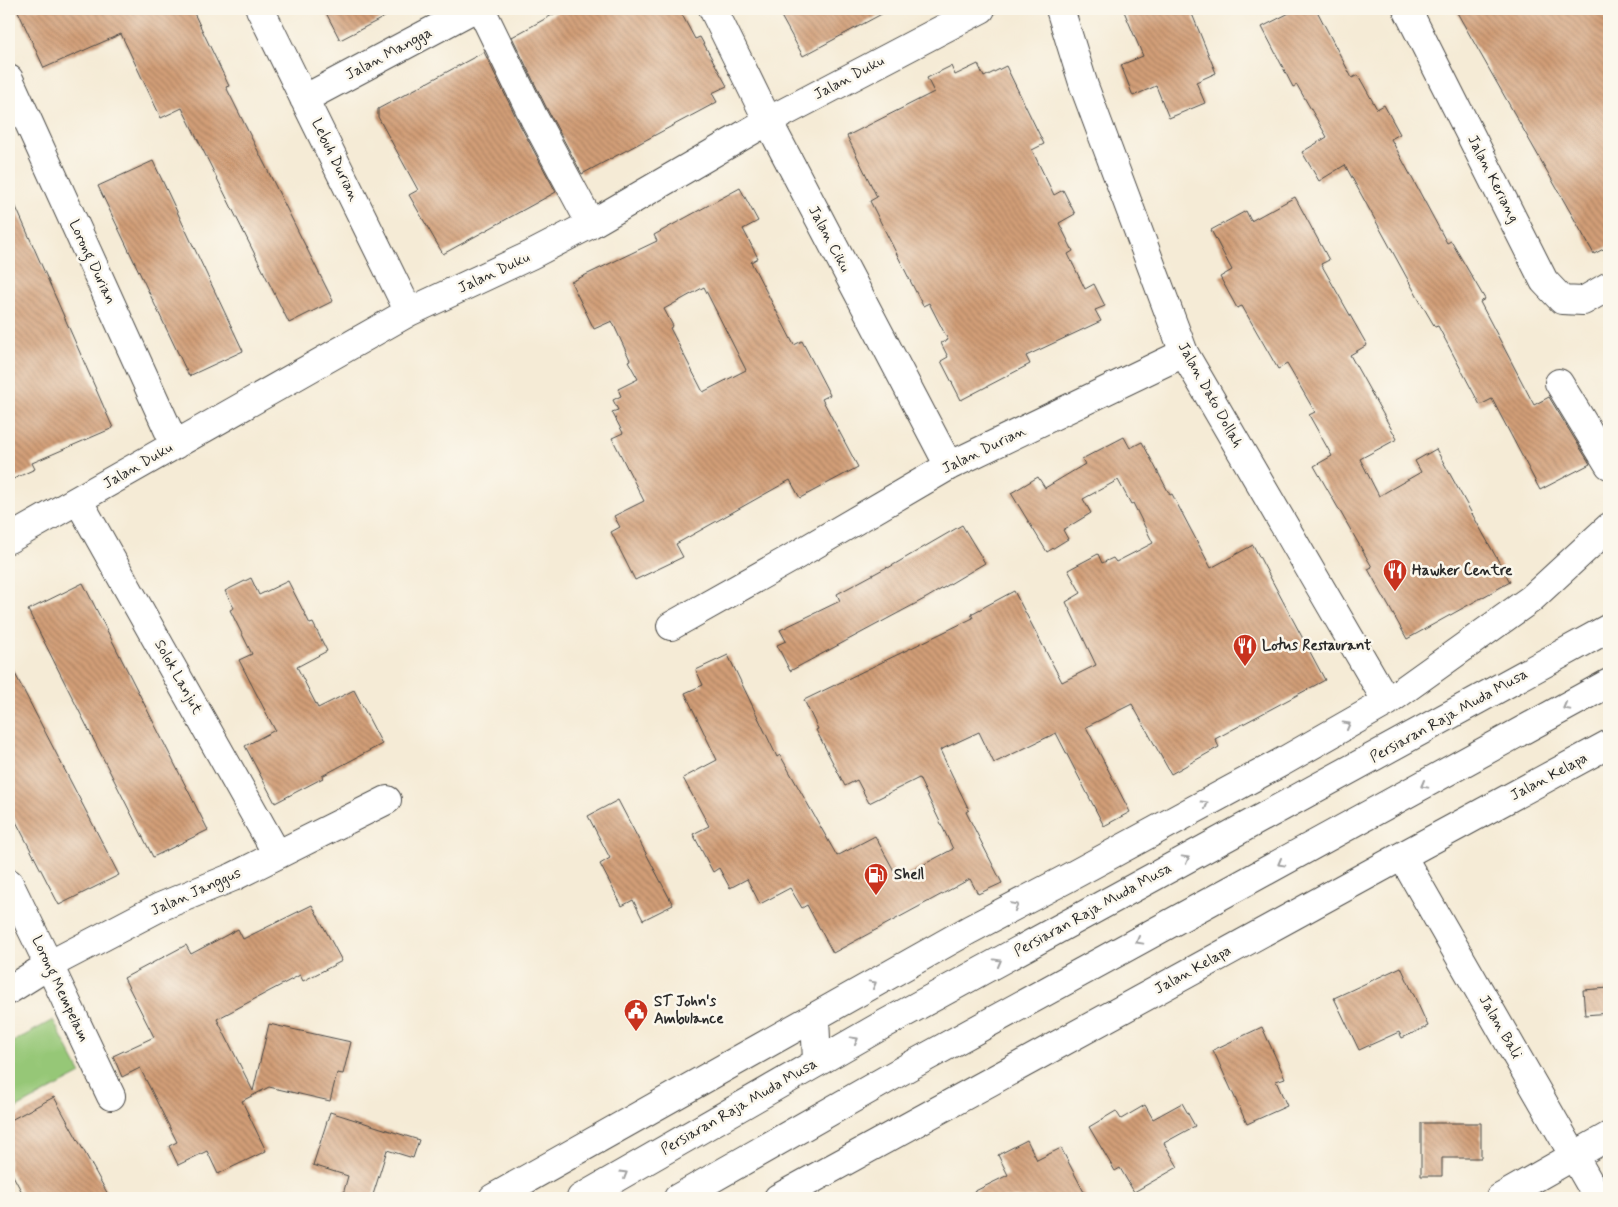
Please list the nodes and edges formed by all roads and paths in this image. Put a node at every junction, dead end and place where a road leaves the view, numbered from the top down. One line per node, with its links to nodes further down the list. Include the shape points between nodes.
1 (260, 9): 9 (main road, Lebuh Durian)
2 (473, 9): 9 (main road, Jalan Mangga)
3 (481, 9): 11 (main road)
4 (713, 9): 10 (main road, Jalan Ciku)
5 (981, 9): 10 (main road, Jalan Duku)
6 (1060, 9): 14 (main road, Jalan Dato Dollah, via 1084,86)
7 (1407, 9): 12 (main road, Jalan Keriang, via 1544,281 1562,300 1583,301)
8 (9, 80): 16 (main road, Lorong Durian)
9 (304, 99): 13 (main road, Lebuh Durian)
10 (768, 121): 11 (main road, Jalan Duku); 18 (main road, Jalan Ciku)
11 (591, 224): 13 (main road, Jalan Duku)
12 (1609, 286)
13 (410, 312): 16 (main road, Jalan Duku)
14 (1184, 353): 18 (main road, Jalan Durian); 25 (main road, Jalan Dato Dollah)
15 (1559, 383): 17 (main road)
16 (175, 445): 19 (main road, Jalan Duku)
17 (1609, 465)
18 (949, 466): 22 (main road, Jalan Durian)
19 (78, 500): 21 (main road, Jalan Duku); 28 (main road, Solok Lanjut)
20 (1609, 527): 25 (main road, via 1531,598)
21 (9, 539)
22 (671, 626)
23 (1609, 628): 34 (main road, Persiaran Raja Muda Musa, one-way to 23)
24 (1609, 683): 40 (main road, one-way to 40, via 910,1066)
25 (1388, 702): 33 (main road, one-way to 25)
26 (1609, 744): 29 (main road, Jalan Kelapa)
27 (387, 800): 28 (main road, Jalan Janggus)
28 (277, 854): 31 (main road, Jalan Janggus, via 160,907)
29 (1402, 856): 37 (main road, Jalan Bali); 41 (main road, Jalan Kelapa)
30 (9, 883): 31 (main road, Lorong Mempelam)
31 (49, 965): 32 (main road, Jalan Janggus); 35 (main road, Lorong Mempelam)
32 (9, 990)
33 (816, 1017): 34 (main road); 38 (main road)
34 (817, 1062): 39 (main road, Persiaran Raja Muda Musa, one-way to 34)
35 (111, 1096)
36 (1609, 1136): 37 (main road)
37 (1574, 1156): 42 (main road); 43 (main road, Jalan Bali)
38 (493, 1198)
39 (581, 1198)
40 (678, 1198)
41 (778, 1198)
42 (1500, 1198)
43 (1598, 1198)

